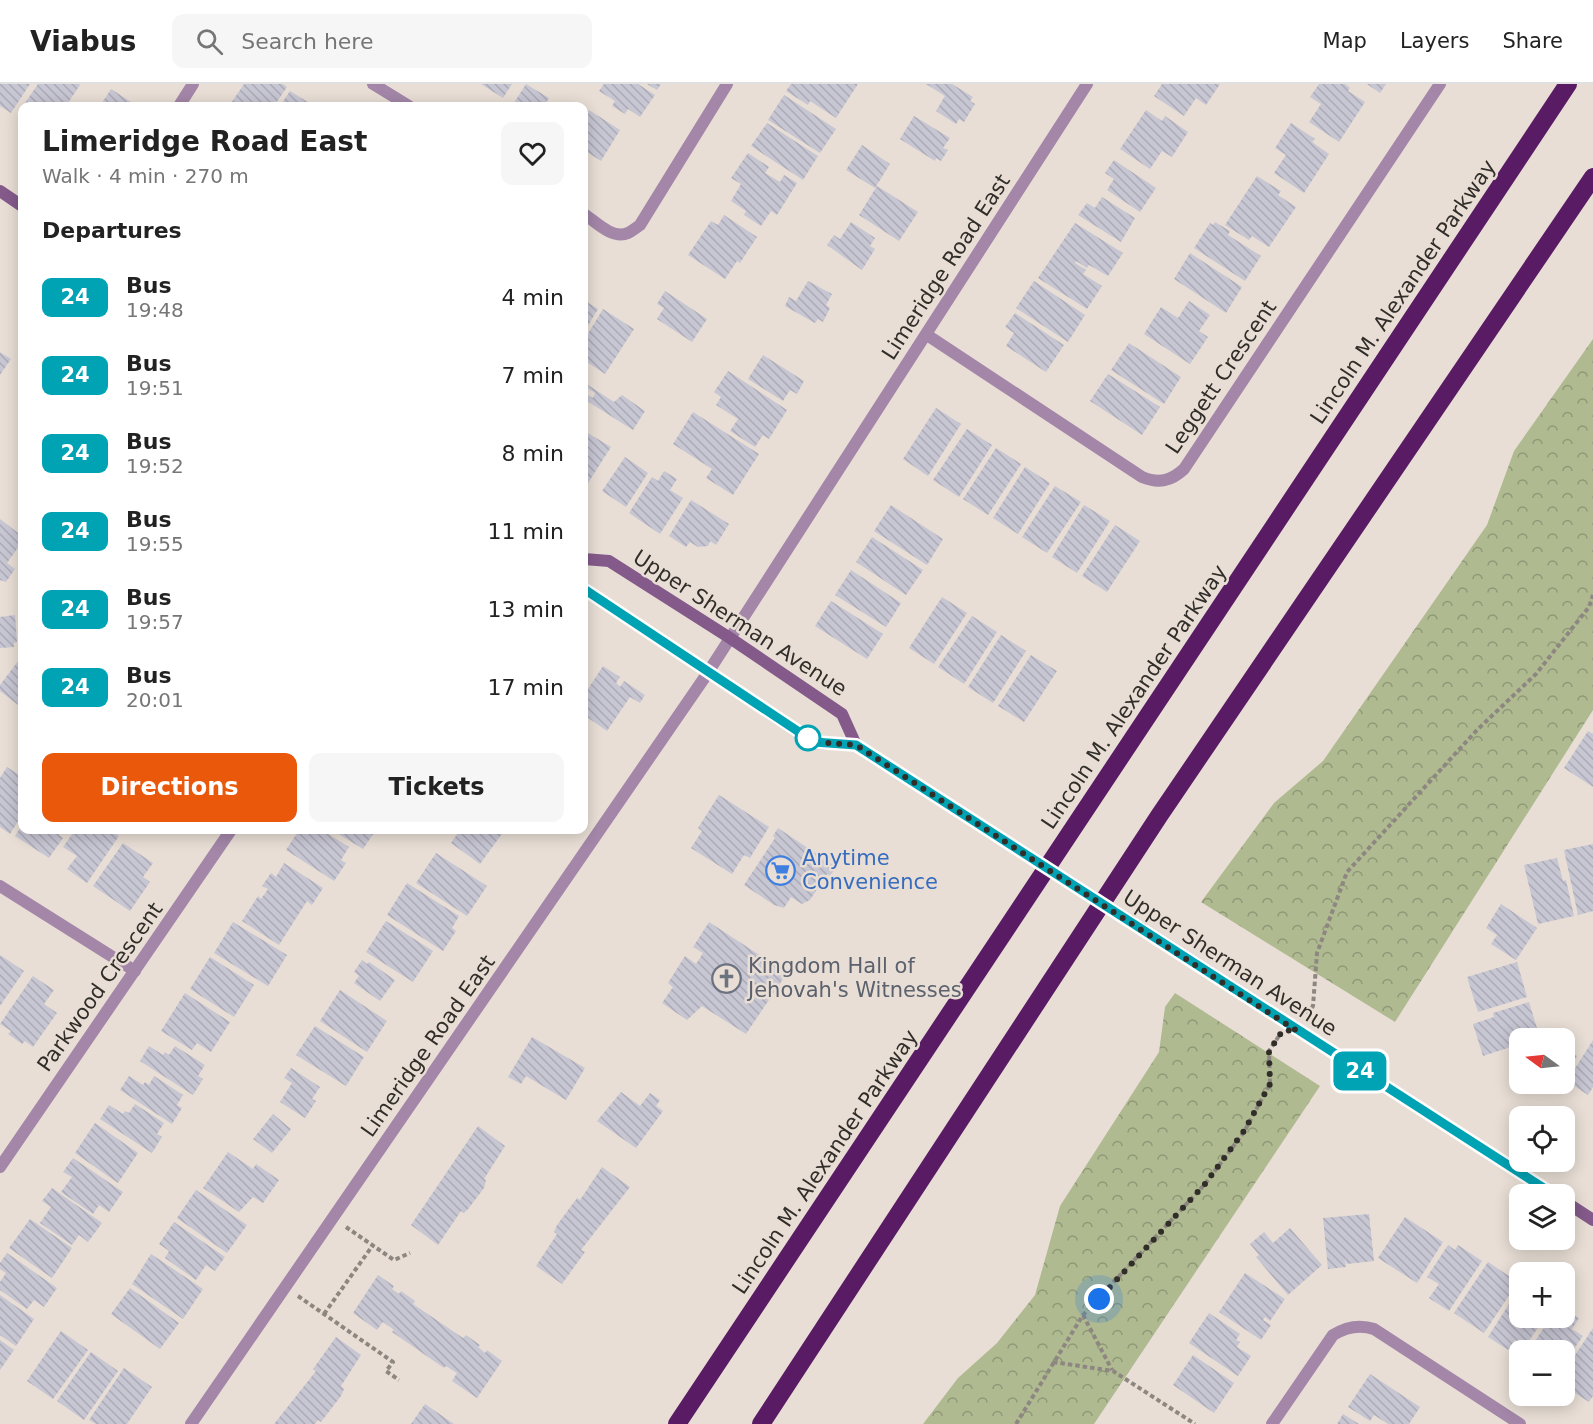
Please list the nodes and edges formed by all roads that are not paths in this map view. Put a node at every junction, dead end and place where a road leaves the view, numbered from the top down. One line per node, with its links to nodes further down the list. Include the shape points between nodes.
1 (193, 84): 8 (street)
2 (373, 84): 7 (street)
3 (727, 84): 13 (street, via 640,225 630,233 619,234 603,229)
4 (1087, 84): 14 (street, Limeridge Road East)
5 (1440, 84): 14 (street, Leggett Crescent, via 1187,465 1172,478 1157,481 1143,477)
6 (1568, 84): 28 (highway, Lincoln M. Alexander Parkway)
7 (390, 88): 9 (street)
8 (182, 102)
9 (405, 102)
10 (1593, 177): 29 (highway, via 1166,806)
11 (0, 191): 12 (main road)
12 (18, 203)
13 (588, 217)
14 (927, 335): 17 (street, Limeridge Road East)
15 (588, 559): 17 (main road, Upper Sherman Avenue, via 609,561)
16 (588, 592): 18 (main road, Upper Sherman Avenue)
17 (730, 638): 18 (street, Limeridge Road East); 19 (main road, Upper Sherman Avenue, via 842,714)
18 (707, 674): 19 (main road, Upper Sherman Avenue, via 814,742); 27 (street, Limeridge Road East)
19 (856, 745): 24 (main road, Upper Sherman Avenue, bridge)
20 (228, 834): 22 (street, Parkwood Crescent)
21 (0, 886): 22 (street)
22 (135, 971): 23 (street, Parkwood Crescent)
23 (0, 1167)
24 (1537, 1184)
25 (1575, 1208): 26 (main road)
26 (1593, 1220)
27 (191, 1424)
28 (677, 1424)
29 (761, 1424)
30 (1272, 1424): 31 (street, via 1333,1335 1345,1328 1364,1326)
31 (1520, 1424)

